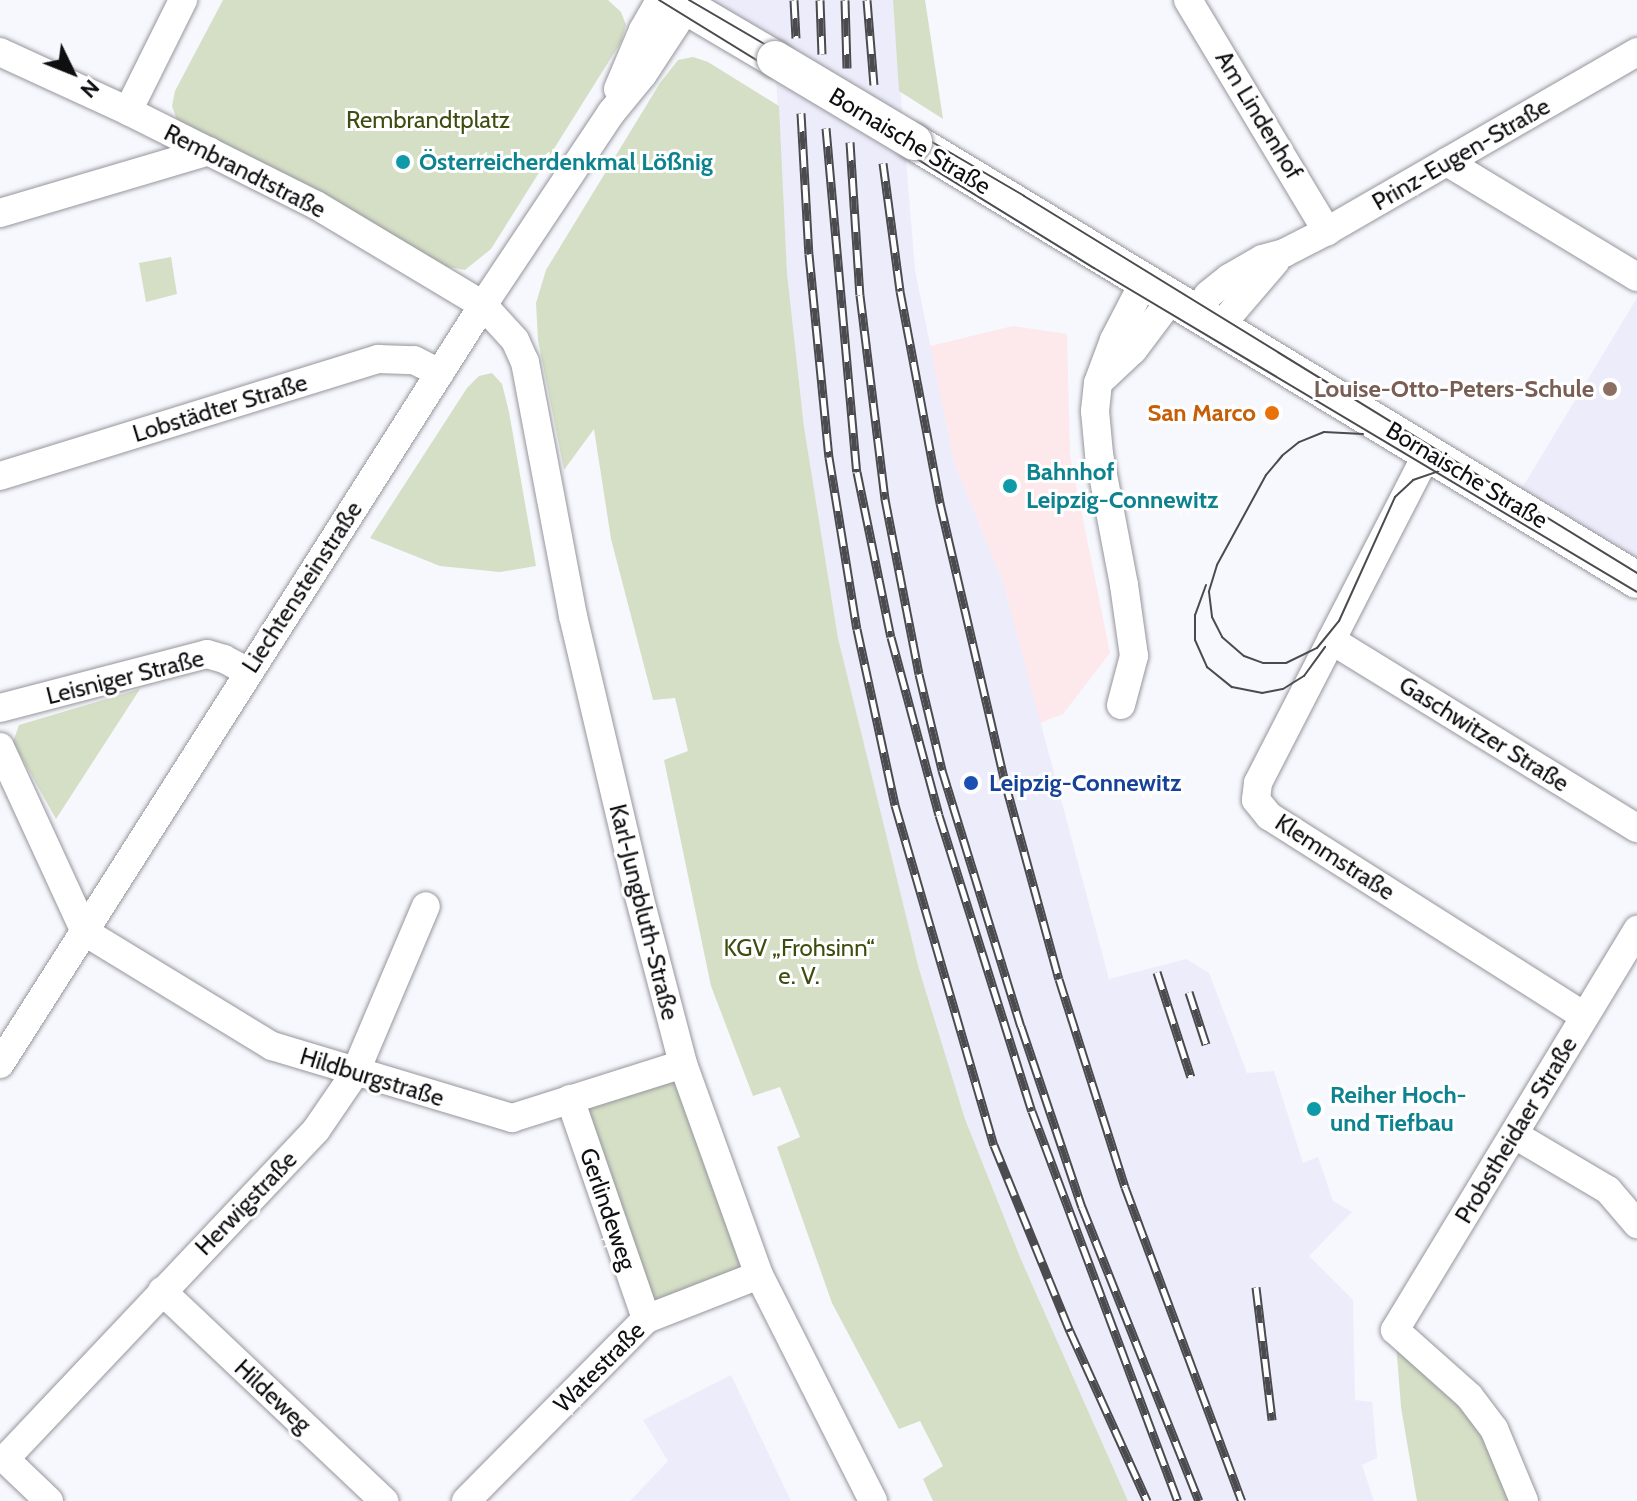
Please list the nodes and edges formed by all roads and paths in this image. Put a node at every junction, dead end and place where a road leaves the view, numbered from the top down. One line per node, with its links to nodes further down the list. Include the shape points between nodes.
1 (183, 0): 6 (street)
2 (1188, 0): 10 (street, Am Lindenhof)
3 (674, 2): 12 (main road, Bornaische Straße, bridge); 13 (street, Liechtensteinstraße, via 643,74 611,113)
4 (0, 52): 6 (street, Rembrandtstraße)
5 (1637, 52): 8 (street, Prinz-Eugen-Straße)
6 (128, 111): 7 (street, Rembrandtstraße)
7 (209, 151): 9 (street); 13 (street, Rembrandtstraße, via 316,205)
8 (1447, 162): 10 (street, Prinz-Eugen-Straße); 11 (street)
9 (0, 213)
10 (1327, 231): 12 (street, Prinz-Eugen-Straße, via 1262,259 1208,295)
11 (1637, 277)
12 (1184, 303): 15 (main road, Bornaische Straße); 20 (street, via 1114,340 1098,383 1099,454 1134,656)
13 (483, 305): 14 (street, Liechtensteinstraße); 29 (street, Karl-Jungbluth-Straße, via 515,340 525,362 577,631)
14 (440, 373): 16 (street, Lobstädter Straße, via 414,360 378,359); 19 (street, Liechtensteinstraße)
15 (1428, 452): 17 (main road, Bornaische Straße); 18 (street, Klemmstraße)
16 (0, 476)
17 (1637, 580)
18 (1331, 640): 23 (street, Gaschwitzer Straße); 27 (street, Klemmstraße, via 1258,783 1256,800 1269,816)
19 (248, 672): 21 (street, Leisniger Straße, via 207,654); 25 (street, Liechtensteinstraße)
20 (1121, 705)
21 (0, 708)
22 (0, 747): 25 (street)
23 (1637, 828)
24 (426, 906): 30 (street, Herwigstraße)
25 (85, 932): 28 (street, Liechtensteinstraße); 30 (street, Hildburgstraße, via 272,1046)
26 (1634, 940): 27 (street, Probstheidaer Straße)
27 (1584, 1016): 32 (street, Probstheidaer Straße)
28 (0, 1064)
29 (683, 1064): 31 (street, Hildburgstraße); 34 (street, Karl-Jungbluth-Straße)
30 (355, 1073): 31 (street, Hildburgstraße, via 512,1118); 35 (street, Herwigstraße, via 316,1130)
31 (570, 1099): 36 (street, Gerlindeweg)
32 (1515, 1135): 33 (street, via 1608,1190); 41 (street, Probstheidaer Straße, via 1395,1330 1478,1407 1494,1429)
33 (1637, 1224)
34 (759, 1275): 36 (street, Watestraße); 40 (street, Karl-Jungbluth-Straße)
35 (162, 1291): 37 (street, Herwigstraße, via 5,1459); 38 (street, Hildeweg)
36 (646, 1319): 39 (street, Watestraße)
37 (49, 1501)
38 (384, 1501)
39 (466, 1501)
40 (873, 1501)
41 (1524, 1501)

